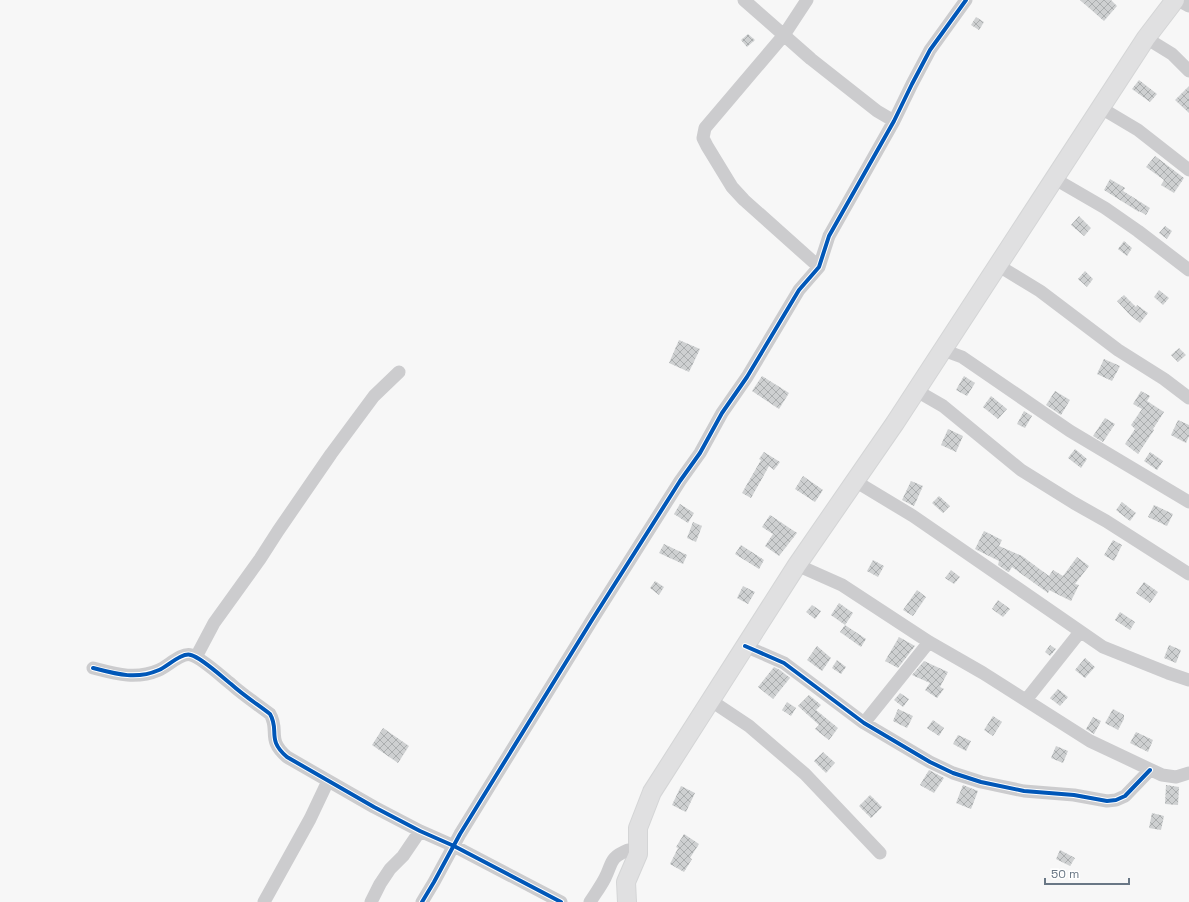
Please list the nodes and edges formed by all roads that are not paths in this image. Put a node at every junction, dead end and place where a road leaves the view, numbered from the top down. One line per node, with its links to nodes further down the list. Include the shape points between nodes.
1 (744, 0): 6 (street)
2 (807, 0): 6 (street)
3 (966, 0): 10 (street, via 930,50)
4 (1176, 0): 5 (street); 7 (main road)
5 (1189, 6)
6 (784, 35): 10 (street, via 863,100); 14 (street, via 705,128 703,138 732,187)
7 (1146, 38): 8 (street, via 1172,54); 9 (main road)
8 (1189, 71)
9 (1101, 108): 11 (street, via 1138,130); 12 (main road)
10 (894, 121): 14 (street, via 829,236)
11 (1189, 170)
12 (1055, 178): 13 (main road); 15 (street, via 1138,231)
13 (999, 266): 16 (main road); 19 (street, via 1040,291 1118,350)
14 (819, 267): 37 (street, via 799,290)
15 (1189, 270)
16 (943, 350): 18 (main road); 21 (street, via 962,357 1070,430)
17 (399, 372): 27 (street, via 374,396 331,454 214,623)
18 (916, 391): 20 (main road); 23 (street, via 943,406 1021,470)
19 (1189, 398)
20 (855, 481): 22 (main road); 24 (street, via 913,516)
21 (1189, 502)
22 (797, 565): 25 (street, via 842,585); 26 (main road)
23 (1189, 574)
24 (1080, 632): 29 (street, via 1103,647); 31 (street)
25 (929, 642): 31 (street); 32 (street)
26 (745, 646): 30 (main road); 32 (street, via 784,663)
27 (196, 657): 28 (street, via 191,654 184,655 146,675 130,675); 35 (street, via 270,714 273,719 274,740 281,752)
28 (93, 668)
29 (1189, 680)
30 (710, 700): 38 (street, via 749,726 805,774); 39 (main road, via 652,792 638,828)
31 (1026, 700): 33 (street, via 1090,741)
32 (864, 723): 33 (street, via 953,773 1009,788 1116,800 1125,796)
33 (1150, 770): 34 (street, via 1176,777)
34 (1189, 773)
35 (328, 781): 36 (street); 40 (street)
36 (420, 831): 37 (street); 41 (street, via 403,856 390,869)
37 (454, 846): 42 (street); 43 (street)
38 (880, 853)
39 (638, 854): 44 (street, via 628,850 618,854 611,861 606,876); 45 (main road, via 626,882)
40 (264, 902)
41 (371, 902)
42 (422, 902)
43 (561, 902)
44 (590, 902)
45 (627, 902)

